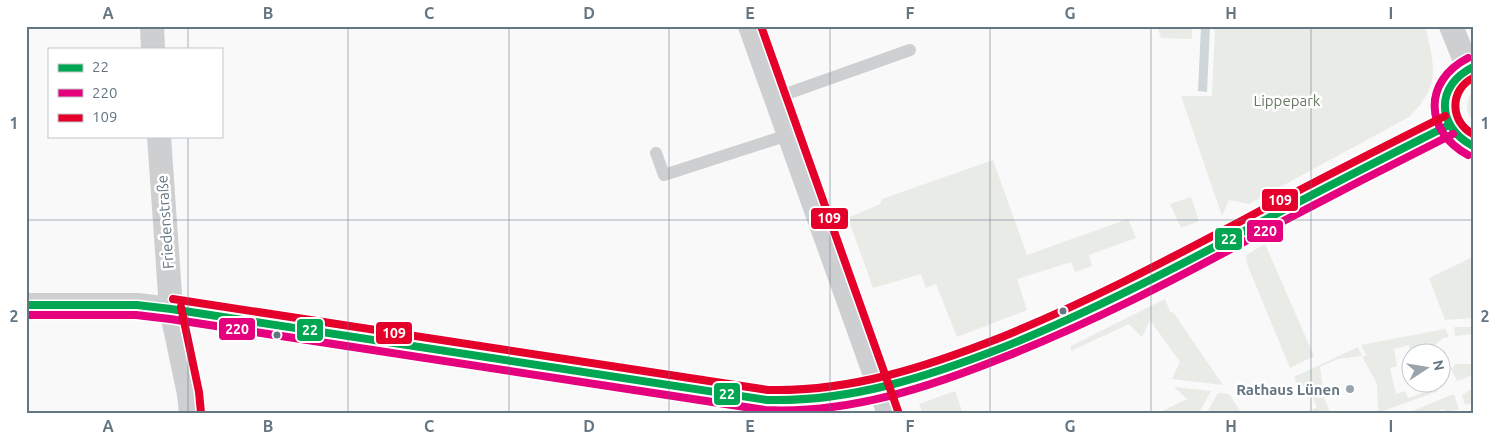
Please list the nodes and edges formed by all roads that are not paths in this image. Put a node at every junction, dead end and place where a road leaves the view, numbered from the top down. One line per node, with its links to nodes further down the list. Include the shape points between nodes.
1 (152, 26): 4 (street)
2 (750, 26): 7 (street)
3 (1451, 26): 6 (street)
4 (154, 48)
5 (910, 50): 7 (lane)
6 (1470, 68): 8 (street, via 1451,83 1446,93 1445,115)
7 (775, 98): 9 (street)
8 (1449, 125): 11 (street, via 1461,140); 15 (street, via 1093,309 943,371)
9 (788, 135): 12 (lane, via 664,175); 15 (street)
10 (160, 138): 14 (street, Friedenstraße)
11 (1473, 146)
12 (656, 153)
13 (26, 305): 14 (street, via 137,305)
14 (171, 309): 15 (street, via 767,400 804,402); 16 (street, Friedenstraße)
15 (879, 389): 17 (street)
16 (191, 414)
17 (889, 414)

